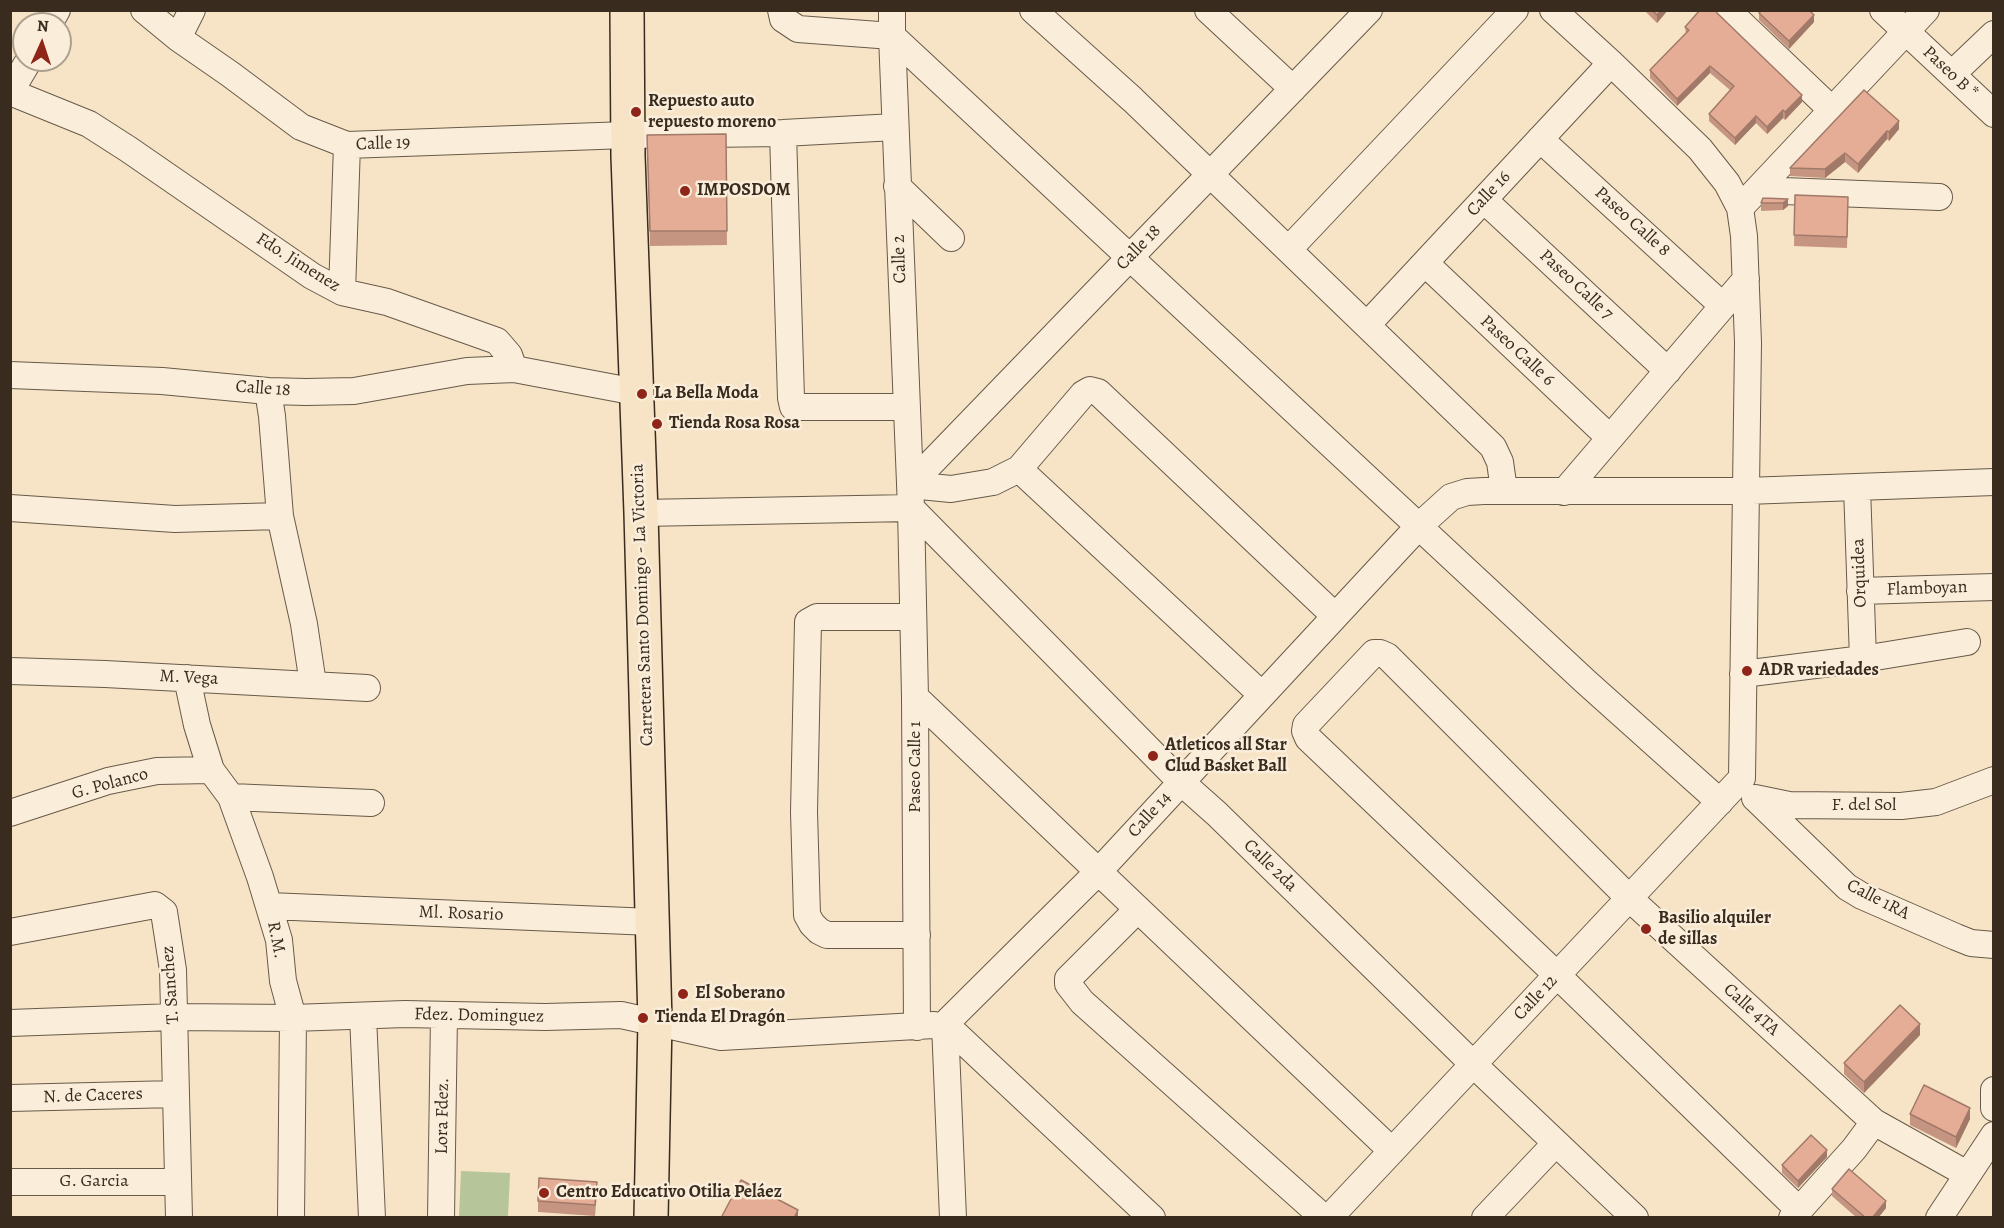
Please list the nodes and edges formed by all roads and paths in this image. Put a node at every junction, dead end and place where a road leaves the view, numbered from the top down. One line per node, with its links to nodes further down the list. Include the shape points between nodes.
1 (144, 10): 17 (street, Calle 19)
2 (192, 10): 17 (street)
3 (627, 10): 27 (main road, Carretera Santo Domingo - La Victoria)
4 (782, 10): 16 (street, via 783,20 798,29)
5 (892, 10): 16 (street, Calle 2)
6 (1033, 10): 30 (street)
7 (1208, 10): 21 (street)
8 (1515, 10): 36 (street)
9 (1553, 10): 18 (street)
10 (1726, 10): 23 (street)
11 (1882, 10): 14 (street, Paseo B *)
12 (1926, 10): 14 (street)
13 (1368, 11): 21 (street, Calle 18)
14 (1905, 33): 20 (street, Paseo B *); 23 (street)
15 (1994, 34): 20 (street)
16 (892, 36): 25 (street, Calle 2); 37 (street, Calle 1RA)
17 (178, 38): 29 (street, Calle 19, via 301,127)
18 (1611, 63): 28 (street, Calle 16); 33 (street, via 1700,149 1727,183)
19 (22, 72): 22 (street)
20 (1952, 74): 24 (street, Paseo B *)
21 (1293, 89): 30 (street, Calle 18)
22 (10, 92): 40 (street, Fdo. Jimenez, via 89,124 312,276)
23 (1833, 110): 33 (street)
24 (1994, 114)
25 (895, 127): 26 (street, Calle 19); 31 (street, Calle 2)
26 (783, 133): 27 (street, Calle 19); 48 (street, via 793,407)
27 (627, 135): 29 (street, Calle 19); 47 (main road, Carretera Santo Domingo - La Victoria)
28 (1540, 139): 34 (street, Calle 16); 41 (street, Paseo Calle 8)
29 (347, 145): 40 (street)
30 (1211, 174): 36 (street); 37 (street, Calle 18)
31 (897, 186): 35 (street); 48 (street, Calle 2)
32 (1939, 197): 33 (street)
33 (1748, 199): 39 (street, via 1744,236)
34 (1484, 200): 38 (street, Calle 16); 44 (street, Paseo Calle 7)
35 (951, 238)
36 (1289, 249): 42 (street)
37 (1130, 257): 56 (street, Calle 18); 60 (street, Calle 1RA)
38 (1425, 263): 42 (street, Calle 16); 49 (street, Paseo Calle 6)
39 (1746, 279): 41 (street); 54 (street)
40 (342, 292): 43 (street, Fdo. Jimenez, via 387,302 497,341)
41 (1724, 306): 44 (street)
42 (1367, 325): 53 (street, via 1493,447 1500,462)
43 (514, 369): 46 (street, Calle 18, via 467,371 354,391); 47 (street)
44 (1668, 371): 49 (street)
45 (10, 375): 46 (street, Calle 18, via 162,381)
46 (268, 391): 59 (street)
47 (636, 392): 58 (main road, Carretera Santo Domingo - La Victoria)
48 (906, 407): 56 (street, Calle 2)
49 (1610, 438): 55 (street)
50 (1019, 469): 56 (street, via 993,482); 63 (street, via 1083,394 1090,390 1098,392); 72 (street)
51 (1994, 483): 52 (street)
52 (1857, 487): 54 (street); 62 (street, Orquidea)
53 (1504, 490): 55 (street); 60 (street, Calle 14, via 1451,497)
54 (1746, 491): 55 (street); 68 (street)
55 (1564, 492)
56 (910, 496): 58 (street); 64 (street, Paseo Calle 1); 76 (street, Calle 2da)
57 (10, 508): 59 (street, via 175,519)
58 (640, 513): 85 (main road, Carretera Santo Domingo - La Victoria)
59 (280, 516): 70 (street)
60 (1419, 526): 63 (street, Calle 14); 77 (street, Calle 1RA, via 1577,674)
61 (1994, 587): 62 (street, Flamboyan)
62 (1860, 591): 66 (street, Orquidea)
63 (1335, 616): 72 (street, Calle 14)
64 (913, 617): 73 (street, Paseo Calle 1); 87 (street, via 817,617 808,622 804,812 807,915 819,932)
65 (1967, 642): 66 (street)
66 (1863, 659): 68 (street)
67 (10, 671): 69 (street, M. Vega)
68 (1743, 674): 77 (street)
69 (187, 678): 70 (street, M. Vega); 74 (street, R.M.)
70 (313, 684): 71 (street, M. Vega)
71 (367, 688)
72 (1262, 695): 76 (street, Calle 14)
73 (915, 698): 81 (street); 87 (street, Paseo Calle 1)
74 (211, 770): 78 (street, R.M.); 80 (street, G. Polanco, via 158,771 108,781)
75 (1994, 780): 77 (street, F. del Sol, via 1936,802 1901,806 1789,805)
76 (1181, 782): 81 (street, Calle 14); 98 (street, Calle 2da)
77 (1737, 791): 82 (street, Calle 12); 88 (street, Calle 1RA, via 1862,897 1971,943)
78 (231, 797): 79 (street); 83 (street, R.M.)
79 (371, 803)
80 (10, 813)
81 (1099, 871): 84 (street); 96 (street, Calle 14)
82 (1629, 898): 89 (street, Calle 12); 89 (street, Calle 4TA, via 1387,656 1374,653 1306,725 1308,738); 103 (street, Calle 4TA)
83 (269, 906): 85 (street, Ml. Rosario); 93 (street, R.M.)
84 (1138, 909): 106 (street); 118 (street, via 1068,979 1068,984 1082,1002)
85 (652, 922): 94 (main road, Carretera Santo Domingo - La Victoria)
86 (11, 925): 92 (street, T. Sanchez, via 159,907 164,912 172,970)
87 (917, 934): 97 (street, Paseo Calle 1)
88 (1994, 945)
89 (1557, 975): 98 (street, Calle 12); 111 (street)
90 (444, 1015): 91 (street, Fdez. Dominguez); 94 (street, Fdez. Dominguez, via 621,1015); 115 (street, Lora Fdez.)
91 (363, 1016): 93 (street, Fdez. Dominguez); 114 (street)
92 (174, 1017): 93 (street, Fdez. Dominguez); 95 (street, Fdez. Dominguez); 100 (street, T. Sanchez)
93 (293, 1018): 113 (street, R.M.)
94 (655, 1022): 97 (street, Fdez. Dominguez, via 721,1037); 110 (main road, Carretera Santo Domingo - La Victoria)
95 (10, 1023)
96 (945, 1024): 97 (street, Fdez. Dominguez); 116 (street); 117 (street)
97 (917, 1027)
98 (1473, 1064): 105 (street, Calle 2da); 106 (street, Calle 12)
99 (1994, 1090): 102 (street)
100 (175, 1094): 101 (street, N. de Caceres); 109 (street, T. Sanchez)
101 (10, 1098)
102 (1994, 1108)
103 (1874, 1122): 107 (street, Calle 4TA); 111 (street)
104 (1994, 1135): 107 (street)
105 (1556, 1143): 120 (street); 121 (street, Calle 2da)
106 (1392, 1151): 119 (street, Calle 12)
107 (1967, 1174): 122 (street)
108 (10, 1182): 109 (street, G. Garcia)
109 (177, 1182): 112 (street, T. Sanchez)
110 (653, 1211)
111 (1796, 1214)
112 (179, 1218)
113 (291, 1218)
114 (372, 1218)
115 (441, 1218)
116 (953, 1218)
117 (1152, 1218)
118 (1324, 1218)
119 (1329, 1218)
120 (1485, 1218)
121 (1635, 1218)
122 (1939, 1218)

